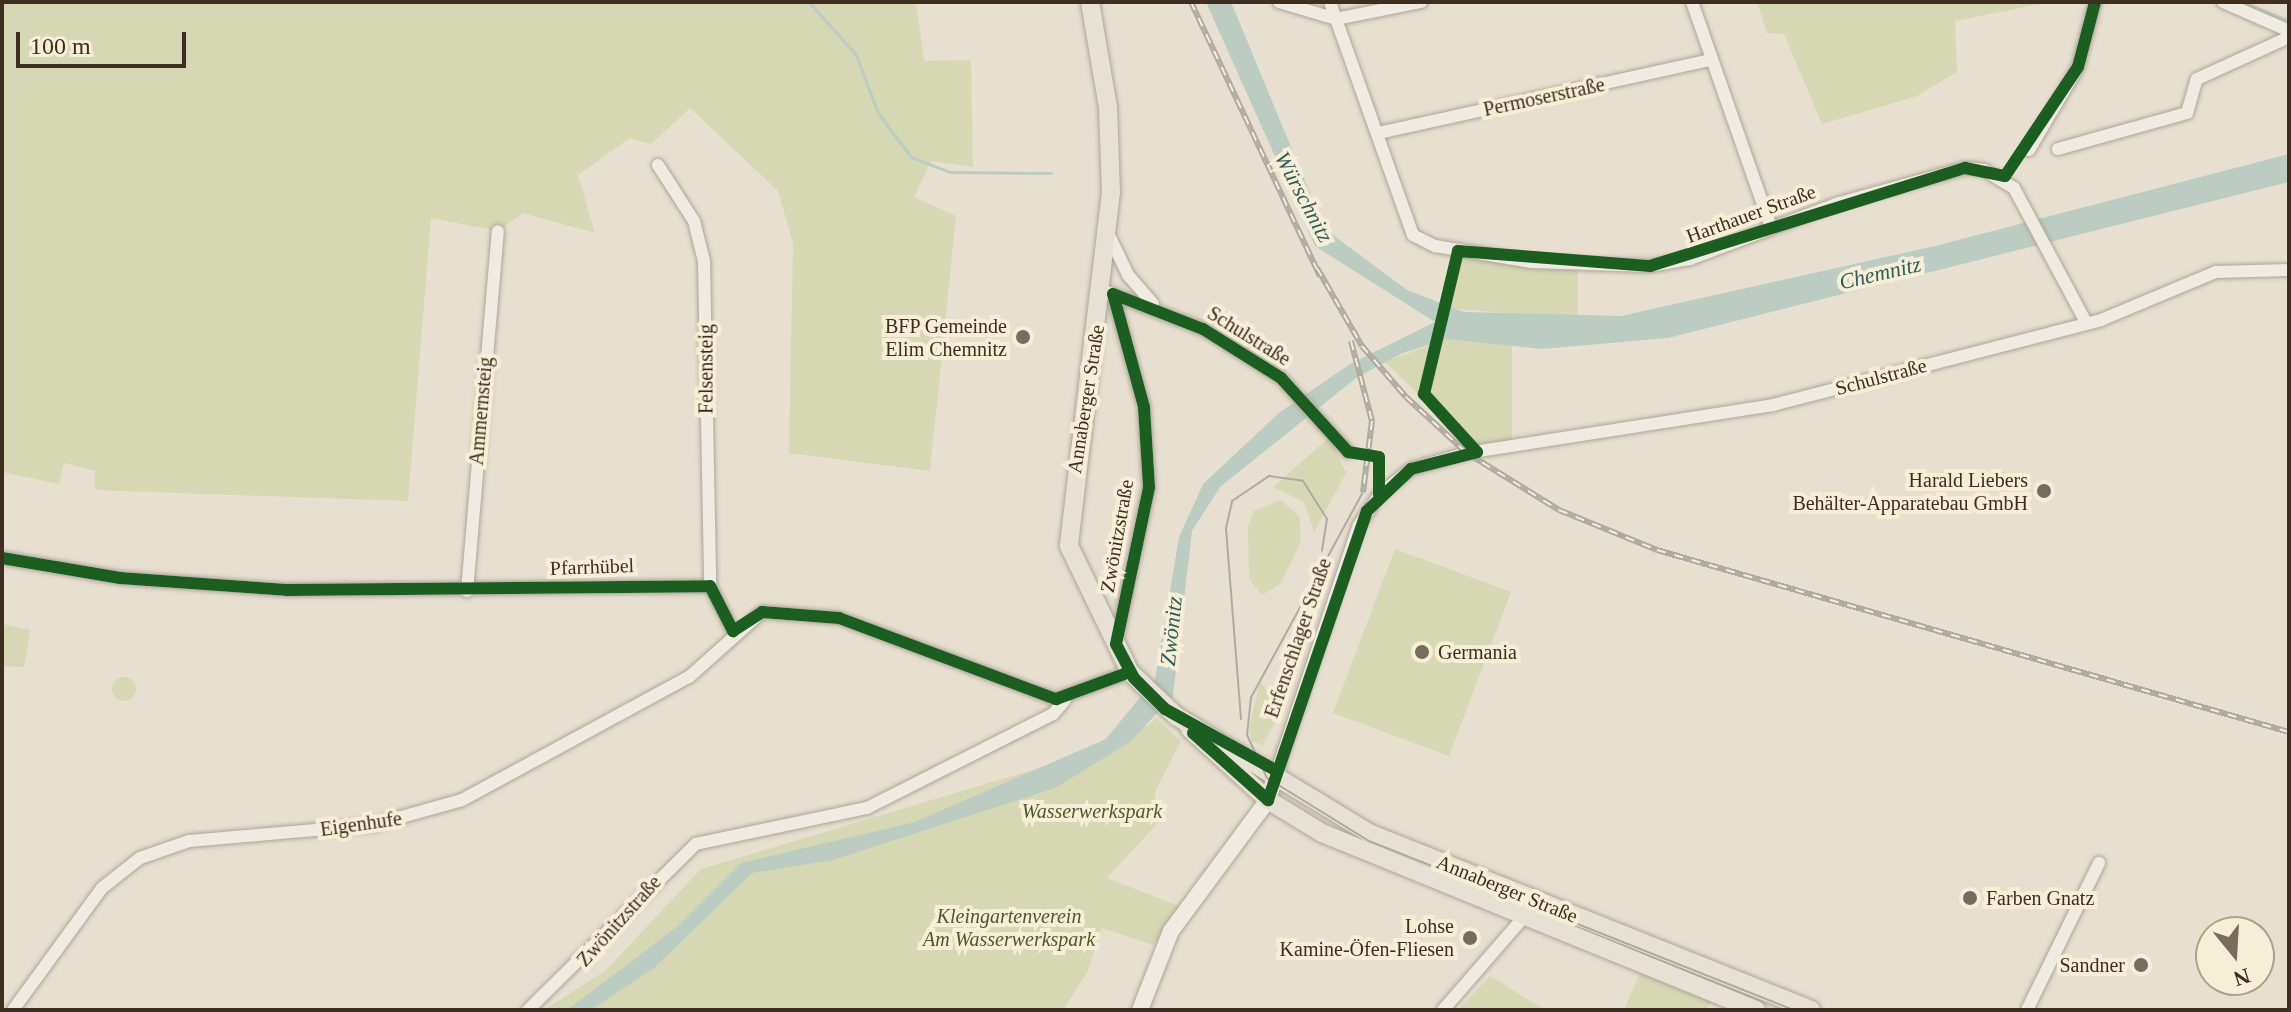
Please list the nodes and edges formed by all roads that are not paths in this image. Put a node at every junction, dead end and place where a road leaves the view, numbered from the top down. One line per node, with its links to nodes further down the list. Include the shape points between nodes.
1 (1090, 2): 18 (main road, Annaberger Straße, via 1108,107)
2 (1279, 2): 8 (street)
3 (1330, 2): 8 (street, Harthauer Straße)
4 (1421, 2): 8 (street)
5 (1692, 2): 11 (street)
6 (2095, 2): 14 (street, via 2078,67)
7 (2223, 2): 9 (street)
8 (1336, 19): 12 (street, Harthauer Straße)
9 (2289, 31)
10 (2289, 37): 13 (street, via 2197,79 2187,113)
11 (1711, 60): 12 (street, Permoserstraße); 16 (street)
12 (1378, 133): 16 (street, Harthauer Straße, via 1413,235 1458,251 1650,266)
13 (2058, 149)
14 (2029, 150)
15 (658, 165): 26 (street, Felsensteig, via 694,221 704,261)
16 (1771, 227): 22 (street, Harthauer Straße, via 1965,168 2005,176 2027,207)
17 (498, 231): 27 (street, Ammernsteig)
18 (1108, 233): 20 (main road, Annaberger Straße); 21 (street, Schulstraße, via 1128,275)
19 (2289, 270): 22 (street, Schulstraße, via 2216,272)
20 (1108, 293): 21 (street, Schulstraße); 29 (street, Zwönitzstraße, via 1144,407 1149,487); 29 (main road, Annaberger Straße, via 1069,546)
21 (1155, 307): 23 (street, Schulstraße, via 1281,378)
22 (2087, 324): 24 (street, Schulstraße, via 1773,405 1451,456 1411,469)
23 (1348, 452)
24 (1379, 495): 33 (street, Erfenschlager Straße, via 1354,539)
25 (2, 558): 27 (street, Pfarrhübel, via 193,585)
26 (710, 586): 27 (street, Pfarrhübel); 28 (street)
27 (467, 591)
28 (733, 631): 31 (street, via 762,612 839,618); 39 (street, Eigenhufe, via 689,677 462,800 373,825 189,841 140,858 102,888)
29 (1116, 644): 30 (main road, Annaberger Straße)
30 (1130, 672): 31 (street); 32 (main road, Annaberger Straße)
31 (1065, 700): 40 (street, Zwönitzstraße, via 1053,714 867,808 696,844)
32 (1171, 712): 33 (main road, Annaberger Straße); 34 (main road, Annaberger Straße)
33 (1277, 771): 34 (main road, Erfenschlager Straße); 36 (main road, Annaberger Straße, via 1369,833)
34 (1268, 800): 37 (main road, Annaberger Straße, via 1322,833); 41 (main road, Erfenschlager Straße, via 1195,889)
35 (2099, 863): 45 (street)
36 (1534, 900): 37 (street); 44 (main road, Annaberger Straße)
37 (1526, 920): 38 (main road, Annaberger Straße); 42 (street)
38 (1728, 1006): 43 (main road, Annaberger Straße)
39 (13, 1010)
40 (528, 1010)
41 (1140, 1010)
42 (1443, 1010)
43 (1756, 1010)
44 (1811, 1010)
45 (2027, 1010)

